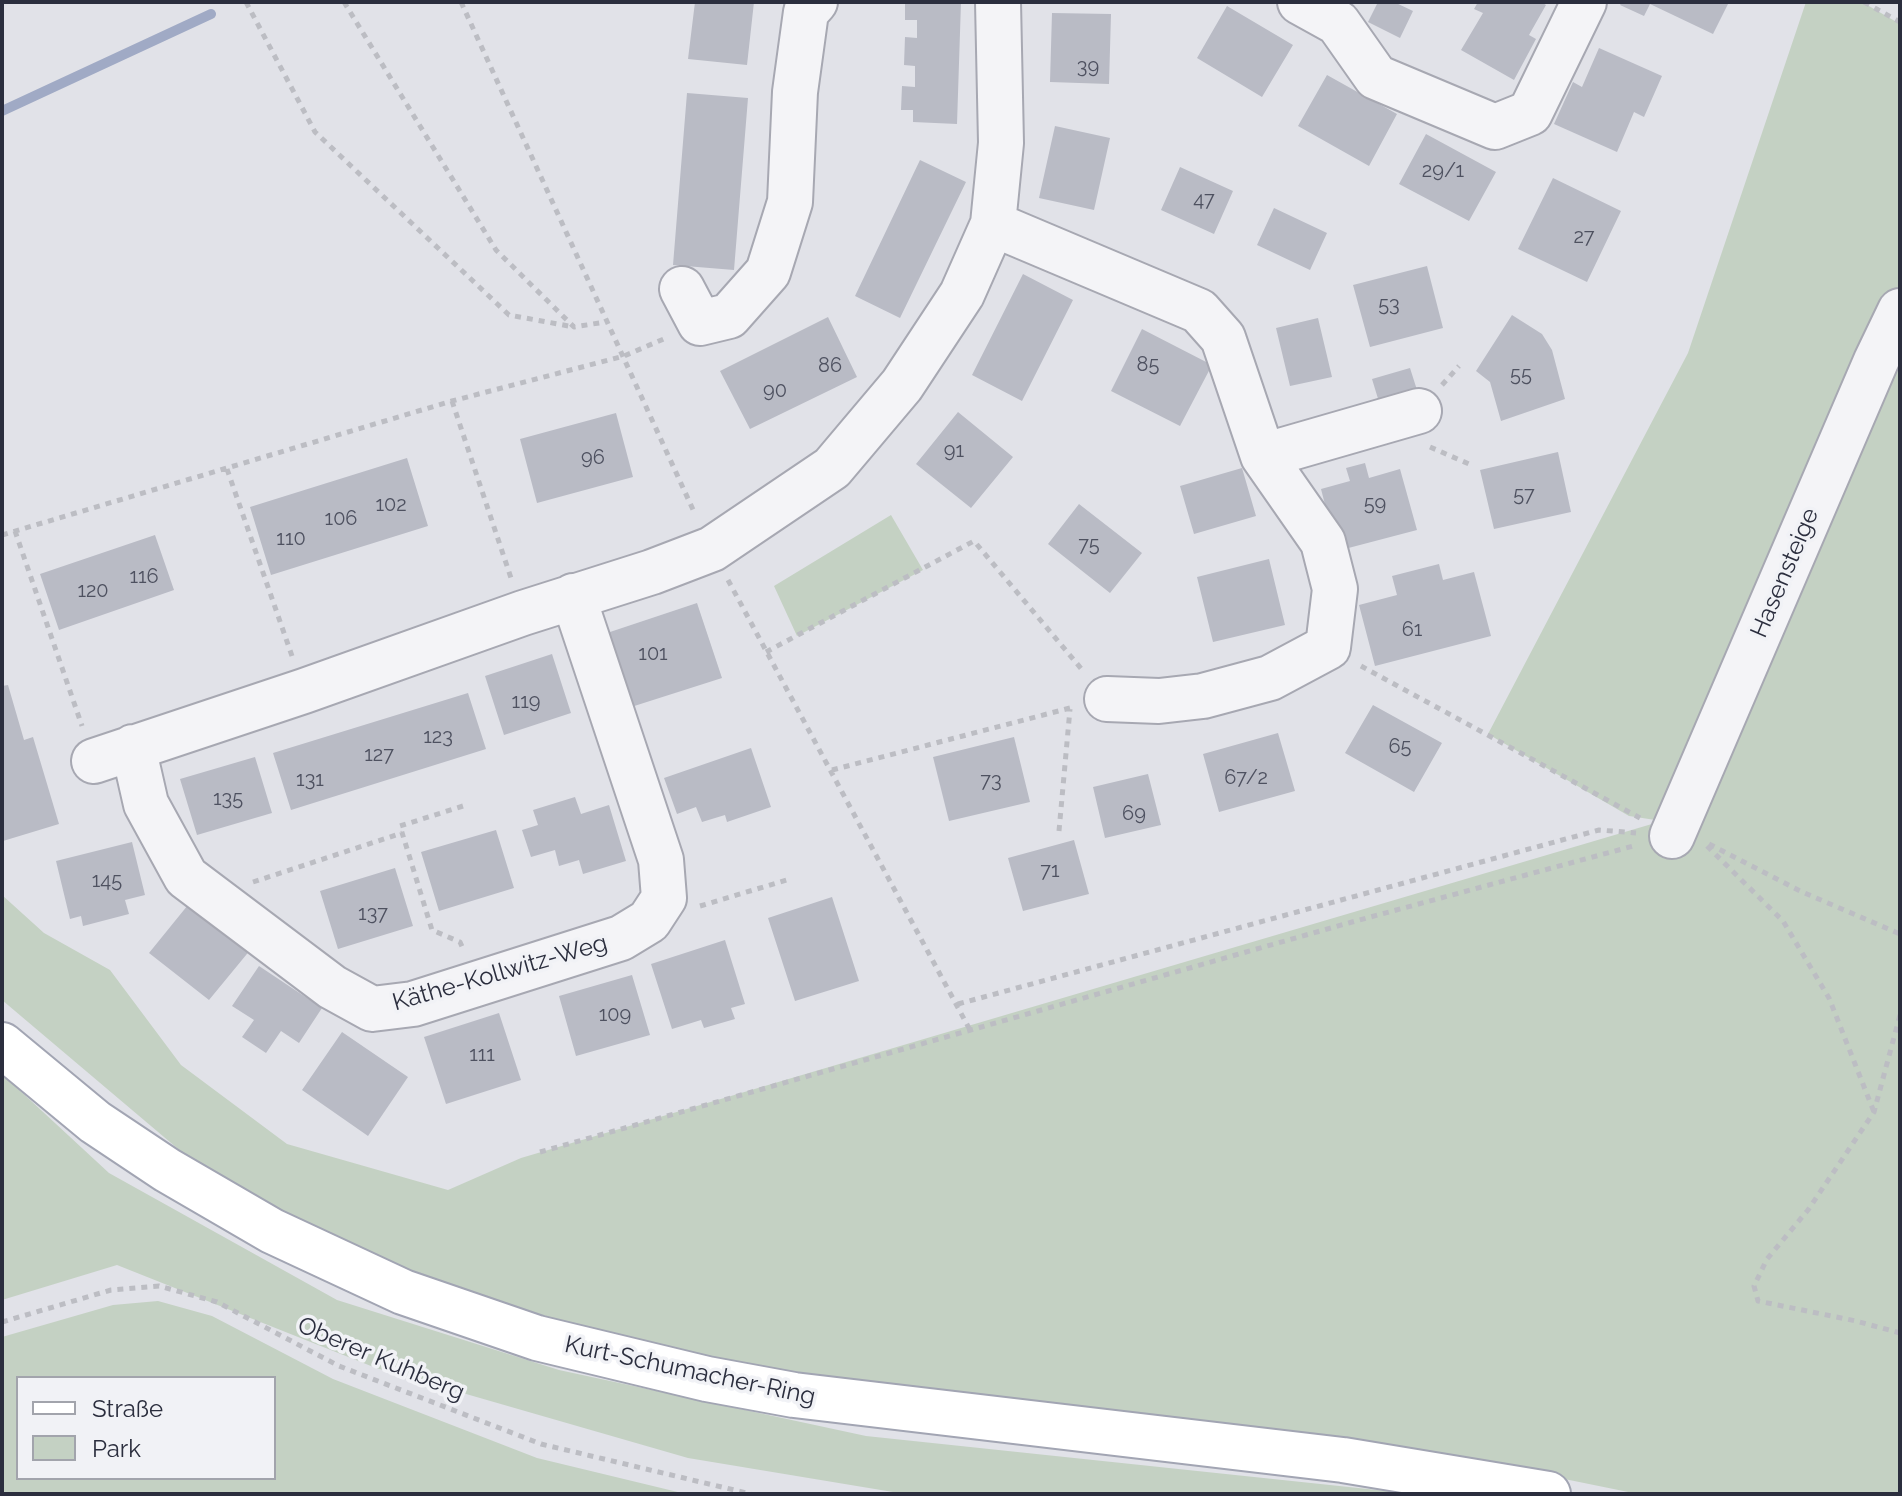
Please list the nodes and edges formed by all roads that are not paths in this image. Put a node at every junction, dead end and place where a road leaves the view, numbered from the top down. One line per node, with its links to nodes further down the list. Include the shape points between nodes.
1 (815, 2): 6 (street, via 806,12 795,92 790,202 768,272 729,316 700,323)
2 (998, 2): 5 (street, via 1001,143)
3 (1300, 2): 4 (street, via 1338,23 1376,77 1495,127 1530,113)
4 (1583, 5)
5 (993, 224): 9 (street, via 1199,311 1223,338); 10 (street, via 962,294 902,385 832,468 712,549)
6 (682, 289)
7 (1900, 311): 12 (street, Hasensteige)
8 (1419, 411): 9 (street)
9 (1263, 456): 11 (street, via 1323,542 1335,589 1328,647 1270,678 1203,696)
10 (573, 596): 10 (street, Käthe-Kollwitz-Weg, via 304,691 113,754 186,877 332,987 372,1009 413,1004 621,938 649,921 664,898 661,860)
11 (1089, 704)
12 (1672, 836)
13 (2, 1045): 14 (main road, Kurt-Schumacher-Ring, via 95,1122 272,1231 403,1292 537,1338 794,1395 1343,1460)
14 (1548, 1494)

